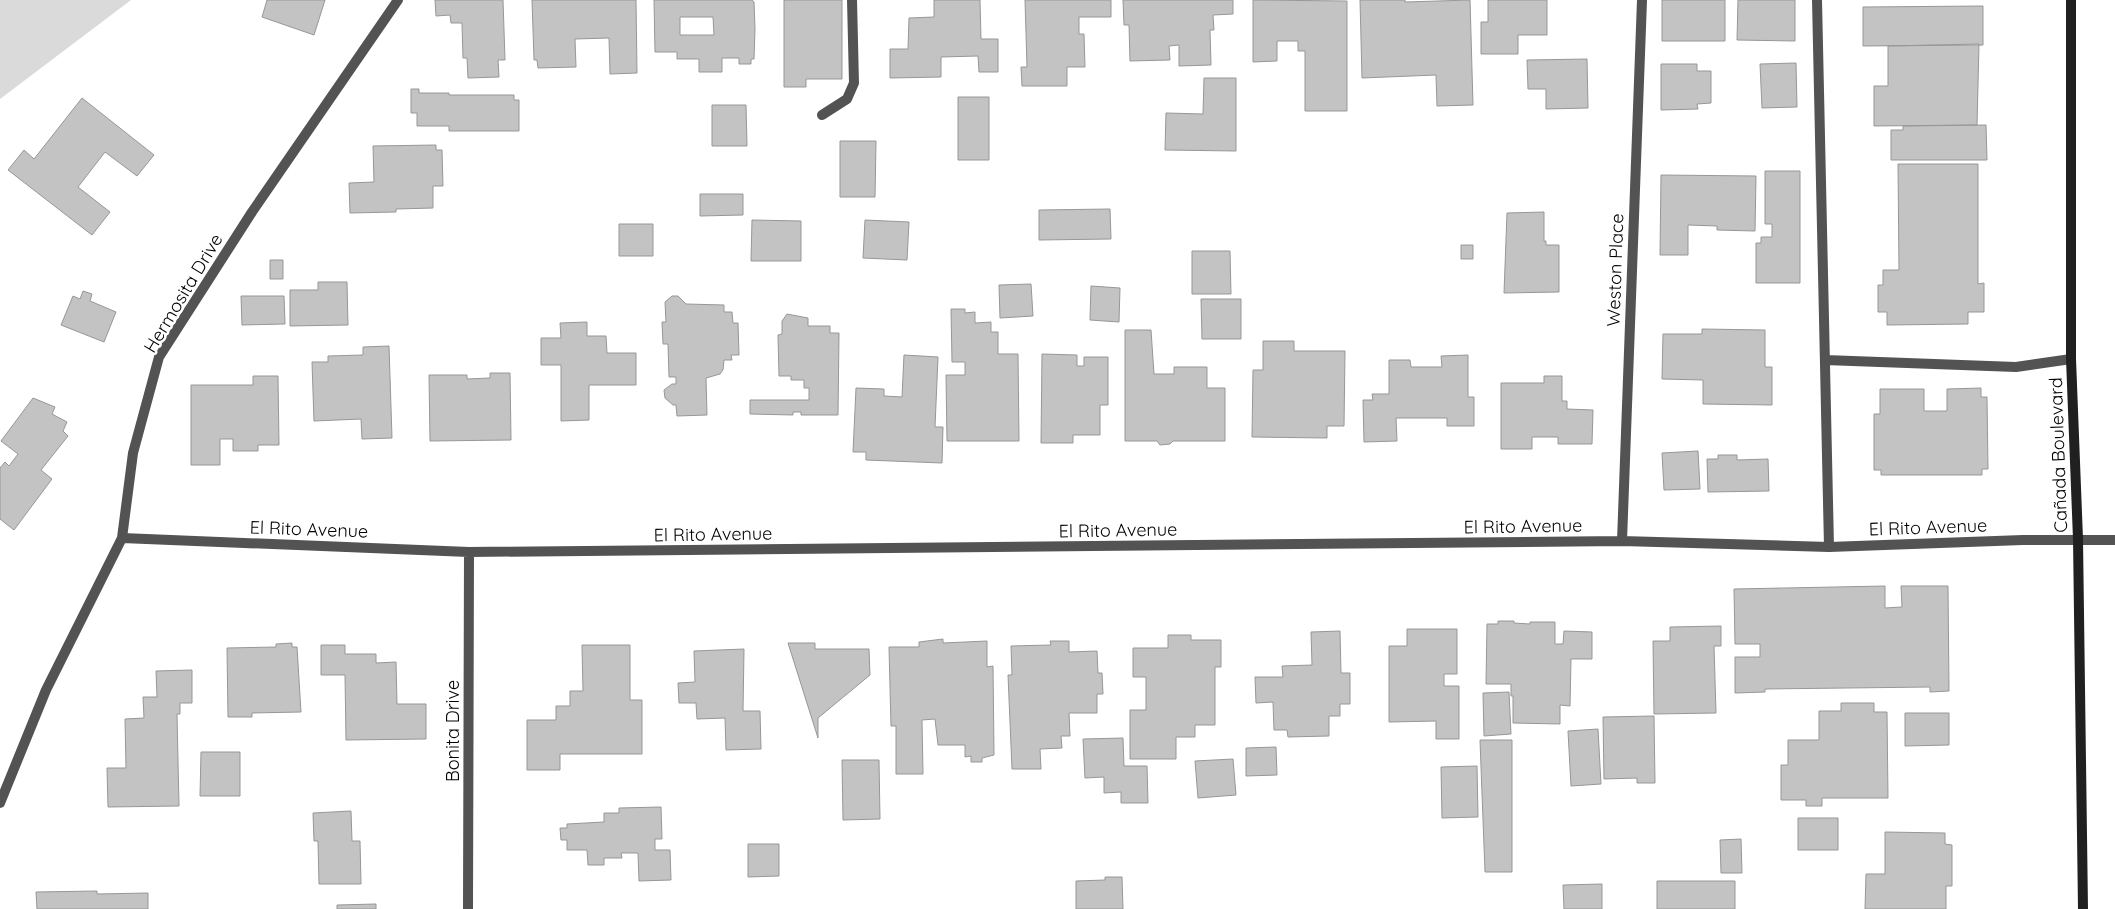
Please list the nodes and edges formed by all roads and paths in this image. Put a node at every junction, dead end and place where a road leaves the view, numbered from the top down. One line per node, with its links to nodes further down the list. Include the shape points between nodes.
1 (398, 0): 9 (street, Hermosita Drive, via 252,212 159,358 133,454)
2 (852, 0): 6 (street, via 854,83 847,99)
3 (1642, 0): 12 (street, Weston Place)
4 (1817, 0): 8 (street)
5 (2070, 0): 7 (main road, Cañada Boulevard)
6 (822, 115)
7 (2071, 359): 8 (street, via 2016,367); 10 (main road, Cañada Boulevard)
8 (1825, 360): 13 (street)
9 (122, 538): 14 (street, El Rito Avenue); 15 (street, Hermosita Drive, via 46,690)
10 (2078, 539): 11 (street, El Rito Avenue); 13 (street, El Rito Avenue); 18 (main road, Cañada Boulevard)
11 (2115, 540)
12 (1622, 541): 13 (street, El Rito Avenue); 14 (street, El Rito Avenue)
13 (1829, 547)
14 (469, 552): 17 (street, Bonita Drive)
15 (3, 789): 16 (street, Hermosita Drive)
16 (0, 802)
17 (468, 909)
18 (2083, 909)

